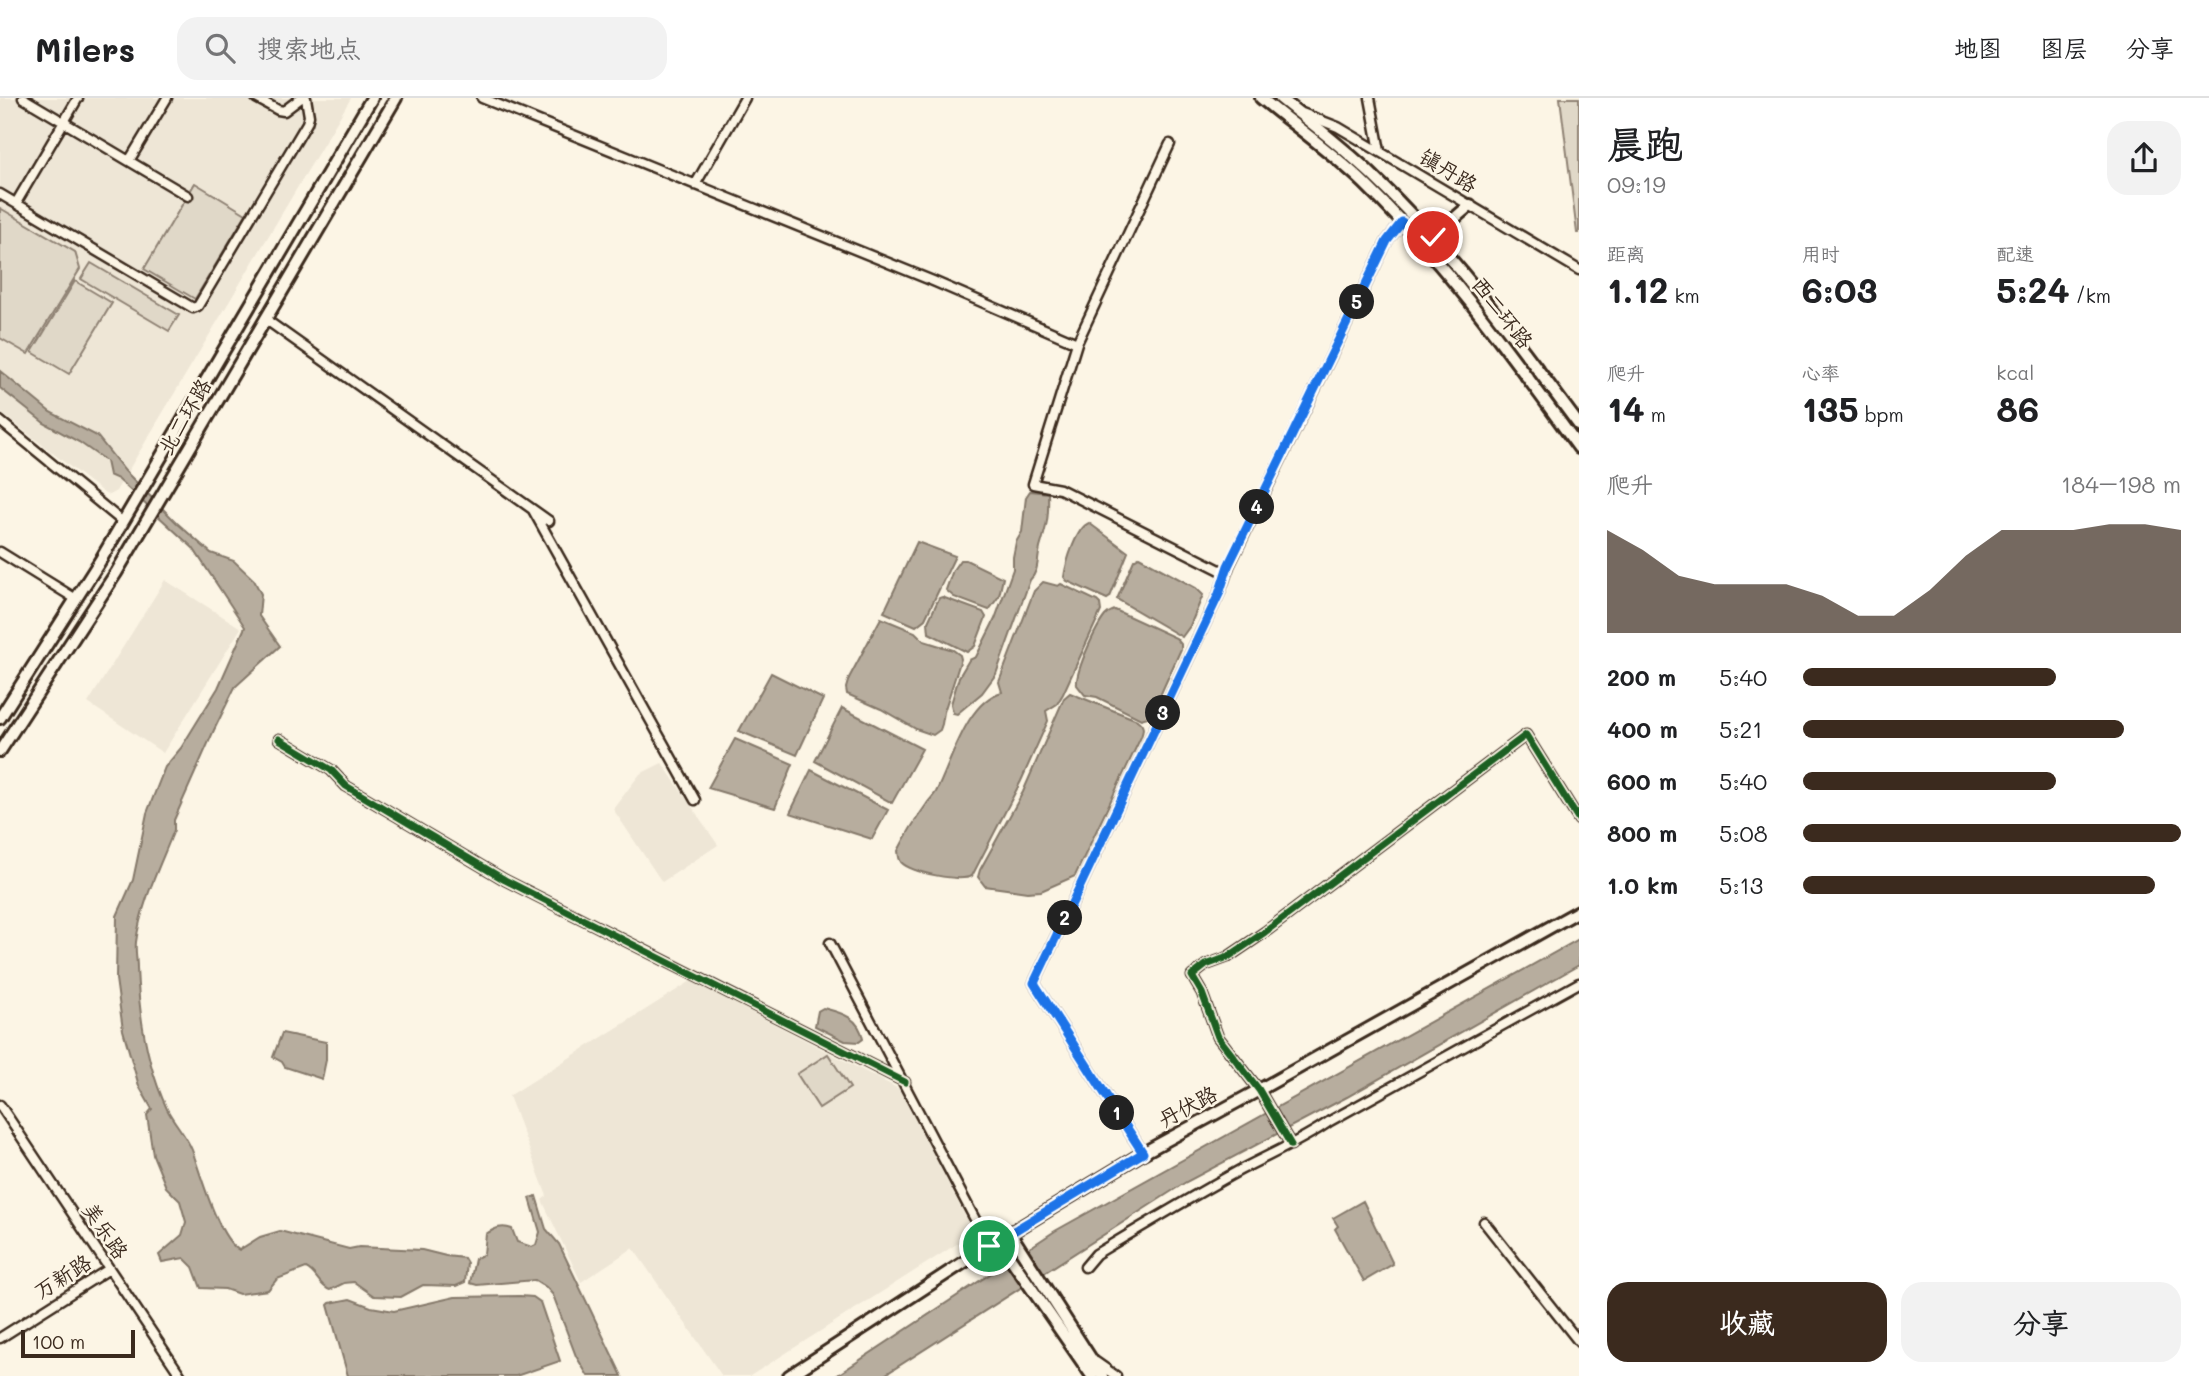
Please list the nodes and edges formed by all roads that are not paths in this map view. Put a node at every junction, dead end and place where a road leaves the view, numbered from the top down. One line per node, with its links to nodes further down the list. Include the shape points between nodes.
1 (23, 98): 15 (street)
2 (78, 98): 15 (street)
3 (167, 98): 18 (street)
4 (256, 98): 5 (street, via 284,111)
5 (304, 98): 22 (street, via 307,122 193,308)
6 (372, 98): 28 (main road, 北二环路)
7 (396, 98): 29 (main road, 北二环路)
8 (482, 98): 19 (street)
9 (746, 98): 19 (street)
10 (1261, 98): 14 (main road, 西二环路)
11 (1280, 98): 13 (main road, 西二环路)
12 (1370, 98): 17 (street)
13 (1296, 111): 14 (main road); 17 (street, 镇丹路, via 1338,127); 25 (main road, 西二环路, via 1371,173)
14 (1287, 120): 24 (main road, 西二环路, via 1363,182)
15 (64, 122): 18 (street); 22 (street)
16 (1170, 144): 30 (street)
17 (1380, 152): 23 (street, 镇丹路)
18 (129, 161): 21 (street)
19 (695, 185): 30 (street)
20 (0, 194): 22 (street)
21 (188, 196)
22 (16, 203)
23 (1470, 205): 25 (main road); 27 (street, 镇丹路)
24 (1402, 222): 26 (main road, 西二环路); 38 (street, via 1387,241)
25 (1433, 237): 26 (main road); 32 (main road, 西二环路, via 1489,303)
26 (1423, 245): 33 (main road, 西二环路, via 1479,311)
27 (1579, 271)
28 (249, 307): 29 (main road); 36 (main road, 北二环路)
29 (265, 319): 34 (street); 40 (main road, 北二环路)
30 (1077, 343): 38 (street, via 1033,484 1060,489)
31 (0, 421): 36 (street)
32 (1579, 425)
33 (1579, 447)
34 (533, 510): 35 (street); 44 (street)
35 (549, 521)
36 (123, 522): 39 (main road, 北二环路)
37 (0, 552): 39 (street)
38 (1226, 573): 53 (street, via 1034,983)
39 (75, 601): 40 (main road); 41 (main road, 北二环路)
40 (89, 615): 43 (main road, 北二环路)
41 (0, 718)
42 (279, 739): 49 (street, via 331,770 346,786 505,880)
43 (0, 751)
44 (695, 800)
45 (1579, 820): 50 (street, via 1526,735 1265,932 1192,976 1218,1037)
46 (1579, 911): 50 (main road, 丹伏路)
47 (830, 943): 49 (street)
48 (1579, 982): 52 (street)
49 (905, 1082): 56 (street)
50 (1259, 1090): 52 (street); 53 (main road, 丹伏路)
51 (0, 1105): 58 (street, 美乐路)
52 (1289, 1142): 57 (street, via 1096,1254)
53 (1143, 1153): 55 (main road, 丹伏路)
54 (1484, 1222): 60 (street)
55 (1010, 1233): 56 (main road, 丹伏路); 61 (main road)
56 (994, 1243): 61 (main road, via 1009,1256); 63 (main road, 丹伏路)
57 (1085, 1267)
58 (109, 1269): 59 (street, 万新路); 62 (street, 美乐路)
59 (0, 1338)
60 (1579, 1342)
61 (1087, 1361): 64 (street); 65 (main road); 66 (main road); 67 (street)
62 (181, 1376)
63 (789, 1376)
64 (1085, 1376)
65 (1092, 1376)
66 (1102, 1376)
67 (1116, 1376)

